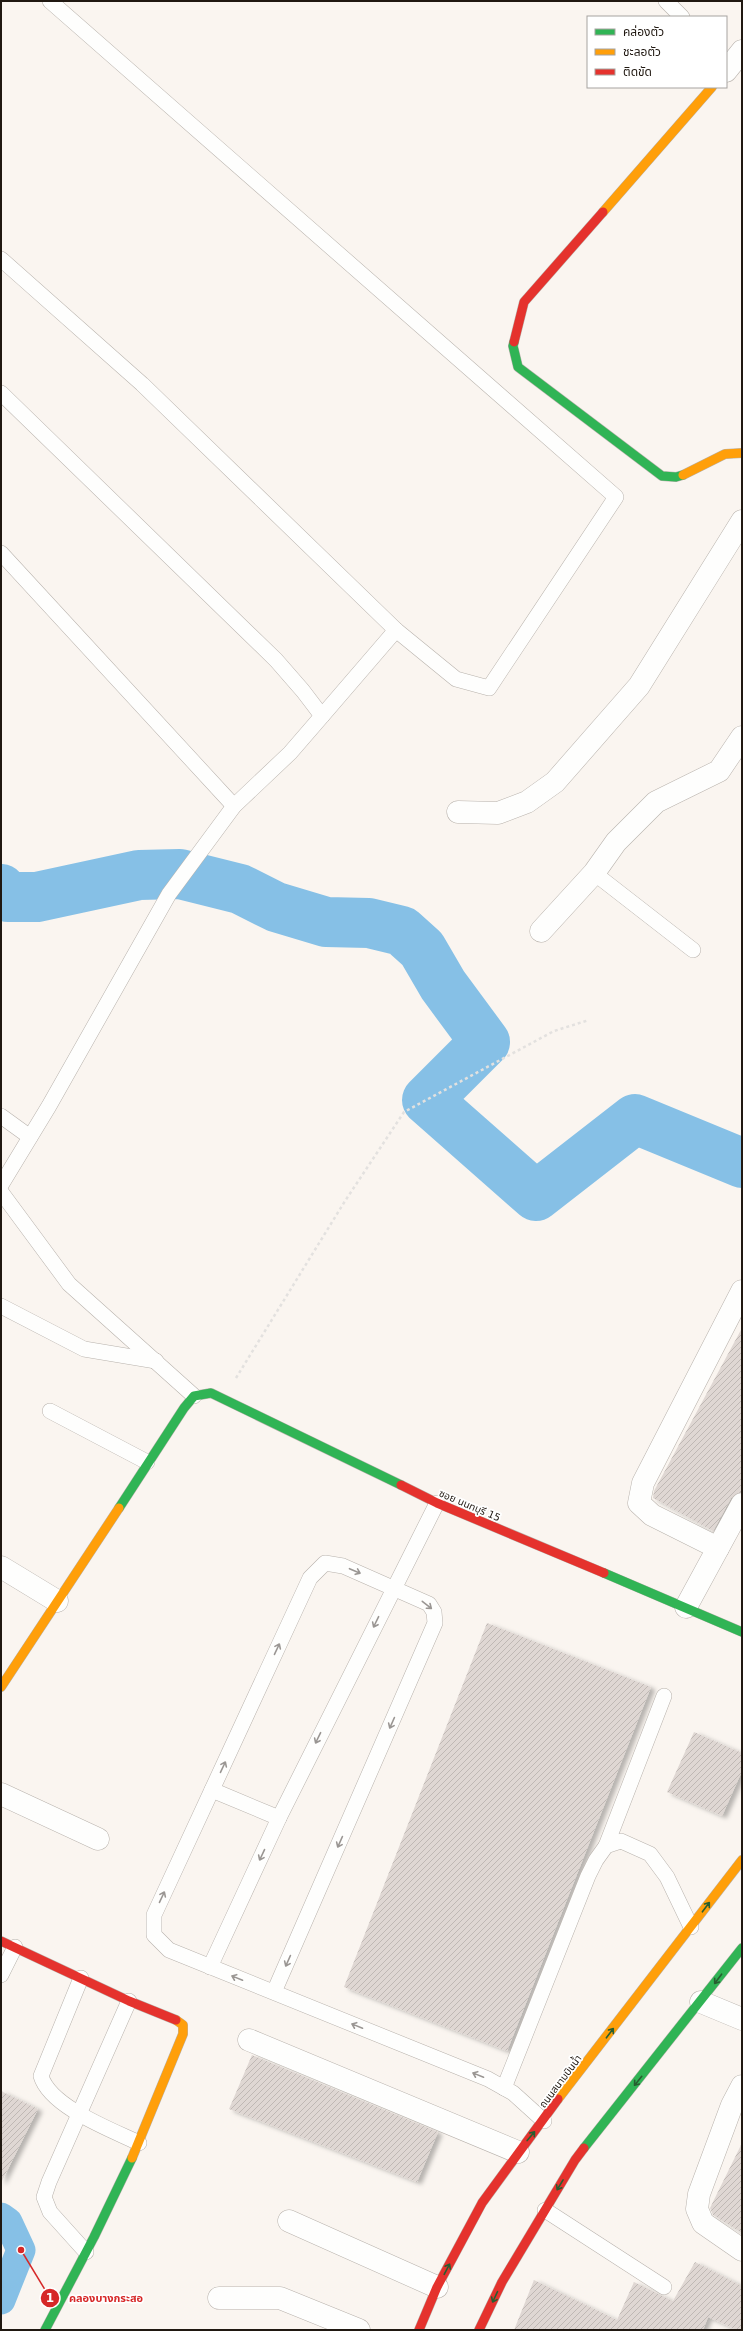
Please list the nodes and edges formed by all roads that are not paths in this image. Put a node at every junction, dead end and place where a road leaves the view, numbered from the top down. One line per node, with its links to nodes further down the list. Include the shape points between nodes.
1 (50, 1): 10 (lane, via 616,497 489,688 456,679)
2 (666, 1): 3 (lane)
3 (681, 16)
4 (711, 88): 7 (street, via 524,302 513,346 518,367 662,476 677,477 703,467 725,453)
5 (1, 258): 10 (lane, via 142,384)
6 (1, 393): 11 (lane, via 276,660)
7 (742, 453)
8 (742, 521): 14 (street, via 639,686 555,782 527,802 498,813)
9 (1, 553): 13 (lane)
10 (396, 630): 11 (lane)
11 (322, 716): 13 (lane, via 290,753)
12 (742, 737): 15 (street, via 719,771 656,802 616,842)
13 (234, 806): 19 (lane, via 169,894)
14 (458, 812)
15 (594, 873): 16 (street); 17 (lane)
16 (541, 931)
17 (693, 950)
18 (1, 1116): 19 (lane)
19 (30, 1136): 20 (lane)
20 (1, 1184)
21 (1, 1192): 24 (lane, via 69,1284)
22 (742, 1291): 30 (street, via 643,1483 639,1503 652,1515)
23 (1, 1306): 24 (lane, via 84,1349)
24 (156, 1361): 25 (lane)
25 (194, 1396): 27 (street); 28 (street, ซอย นนทบุรี 15, via 211,1393)
26 (50, 1412): 27 (lane)
27 (148, 1462): 33 (street)
28 (437, 1503): 32 (lane); 34 (street, ซอย นนทบุรี 15)
29 (742, 1504): 30 (street)
30 (718, 1548): 34 (street)
31 (1, 1567): 33 (street)
32 (393, 1587): 38 (lane, one-way to 32, via 310,1578 325,1563 343,1566); 40 (lane, one-way to 40); 51 (lane, one-way to 51, via 429,1604 434,1612 435,1623)
33 (57, 1601): 36 (street)
34 (686, 1607): 35 (street, ซอย นนทบุรี 15)
35 (742, 1632)
36 (1, 1687)
37 (664, 1696): 42 (lane)
38 (212, 1790): 40 (lane); 48 (lane, one-way to 38, via 170,1950 154,1935 154,1915)
39 (1, 1794): 41 (street)
40 (279, 1818): 48 (lane, one-way to 48)
41 (98, 1839)
42 (606, 1846): 44 (lane, via 621,1841 650,1854 667,1877); 57 (lane, via 588,1876)
43 (742, 1860): 44 (street, ถนนสนามบินน้ำ, one-way to 43)
44 (691, 1927): 59 (street, ถนนสนามบินน้ำ, one-way to 44)
45 (1, 1941): 46 (street)
46 (15, 1948): 49 (lane); 50 (street)
47 (742, 1948): 53 (street, one-way to 53)
48 (210, 1967): 51 (lane, one-way to 48)
49 (1, 1975)
50 (81, 1978): 52 (street); 58 (lane, via 41,2076 44,2084)
51 (274, 1992): 57 (lane, one-way to 51, via 488,2079)
52 (129, 2001): 58 (lane); 60 (street, via 177,2020 183,2025 183,2034)
53 (701, 2002): 54 (street); 62 (street, one-way to 62, via 575,2160)
54 (742, 2019)
55 (249, 2040): 61 (street)
56 (742, 2086): 64 (street, via 732,2105 699,2194 697,2210 703,2222)
57 (504, 2088): 59 (lane)
58 (79, 2114): 60 (lane); 65 (lane, via 48,2182 44,2197 50,2212)
59 (544, 2121): 61 (street, ถนนสนามบินน้ำ, one-way to 59)
60 (139, 2143): 65 (street)
61 (518, 2152): 66 (street, ถนนสนามบินน้ำ, one-way to 61, via 482,2203)
62 (545, 2210): 67 (lane); 72 (street, one-way to 72, via 502,2282)
63 (289, 2221): 66 (street)
64 (742, 2250)
65 (86, 2252): 69 (street)
66 (437, 2287): 71 (street, ถนนสนามบินน้ำ)
67 (664, 2287)
68 (219, 2298): 70 (street, via 280,2298)
69 (44, 2330)
70 (360, 2330)
71 (419, 2330)
72 (479, 2330)

